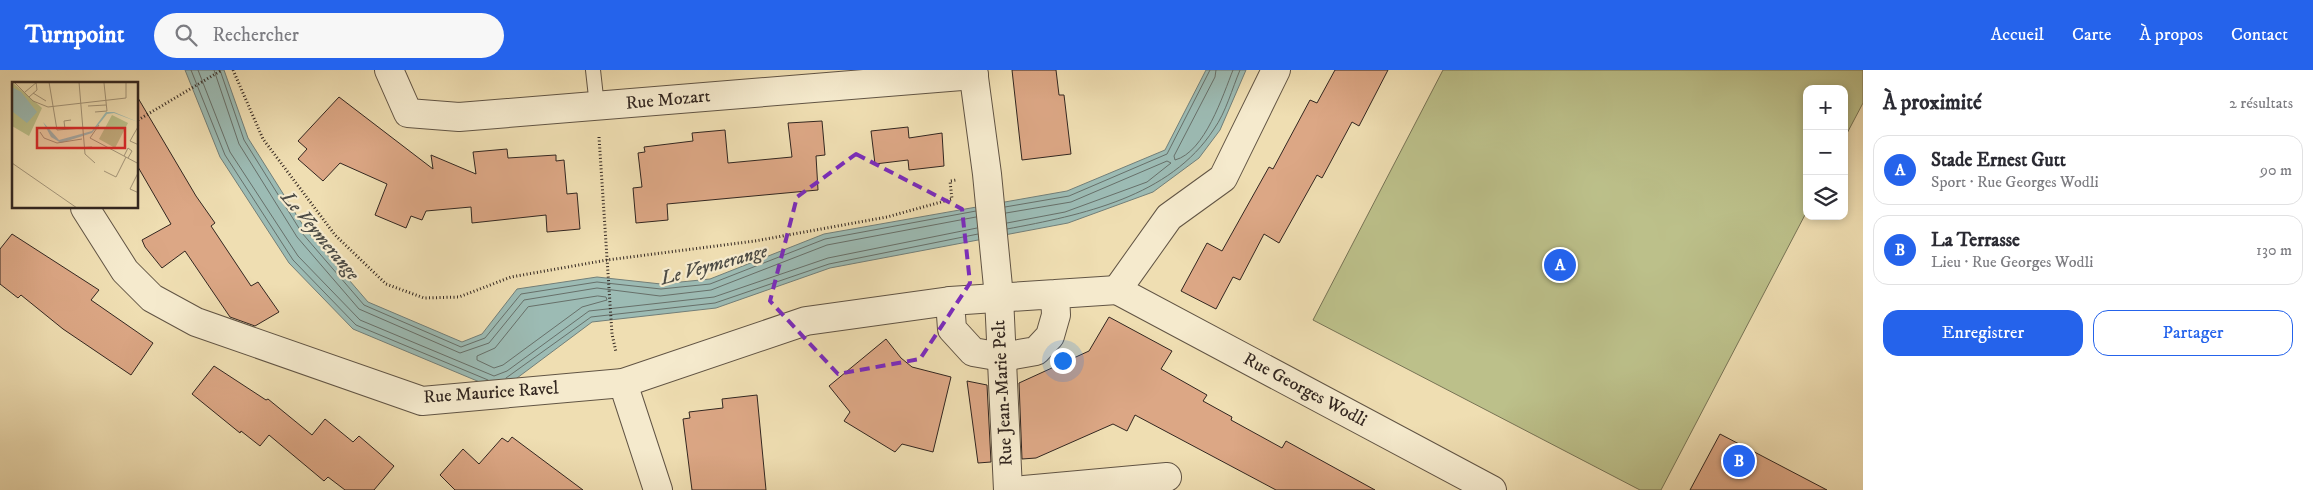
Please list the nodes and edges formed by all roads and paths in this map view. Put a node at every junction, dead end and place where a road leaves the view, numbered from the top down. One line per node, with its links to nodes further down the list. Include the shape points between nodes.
1 (222, 70): 8 (path)
2 (233, 70): 11 (path, via 264,139 335,234 386,284 424,298 459,297 511,277)
3 (388, 70): 7 (street, Rue Mozart, via 408,113 459,117)
4 (593, 70): 7 (lane)
5 (1276, 70): 12 (street, via 1223,178 1168,217)
6 (974, 72): 7 (street, Rue Mozart); 14 (street)
7 (597, 106): 11 (path)
8 (139, 119)
9 (952, 199): 11 (path, via 887,217 755,241)
10 (86, 209): 18 (street, Rue Maurice Ravel, via 125,271 152,298 196,322 422,401)
11 (607, 260): 16 (path)
12 (1117, 290): 13 (street); 23 (street, Rue Georges Wodli)
13 (1055, 294): 14 (street, Rue Maurice Ravel); 17 (street, via 1056,315 1050,336 1036,351)
14 (999, 297): 15 (street, Rue Maurice Ravel); 17 (street, Rue Jean-Marie Pelt)
15 (950, 300): 17 (street, via 952,328 973,352); 18 (street, Rue Maurice Ravel, via 806,321)
16 (612, 334)
17 (1002, 357): 21 (street, Rue Jean-Marie Pelt)
18 (622, 383): 20 (street)
19 (1167, 477): 22 (street)
20 (658, 490)
21 (1008, 490)
22 (1024, 490)
23 (1492, 490)

